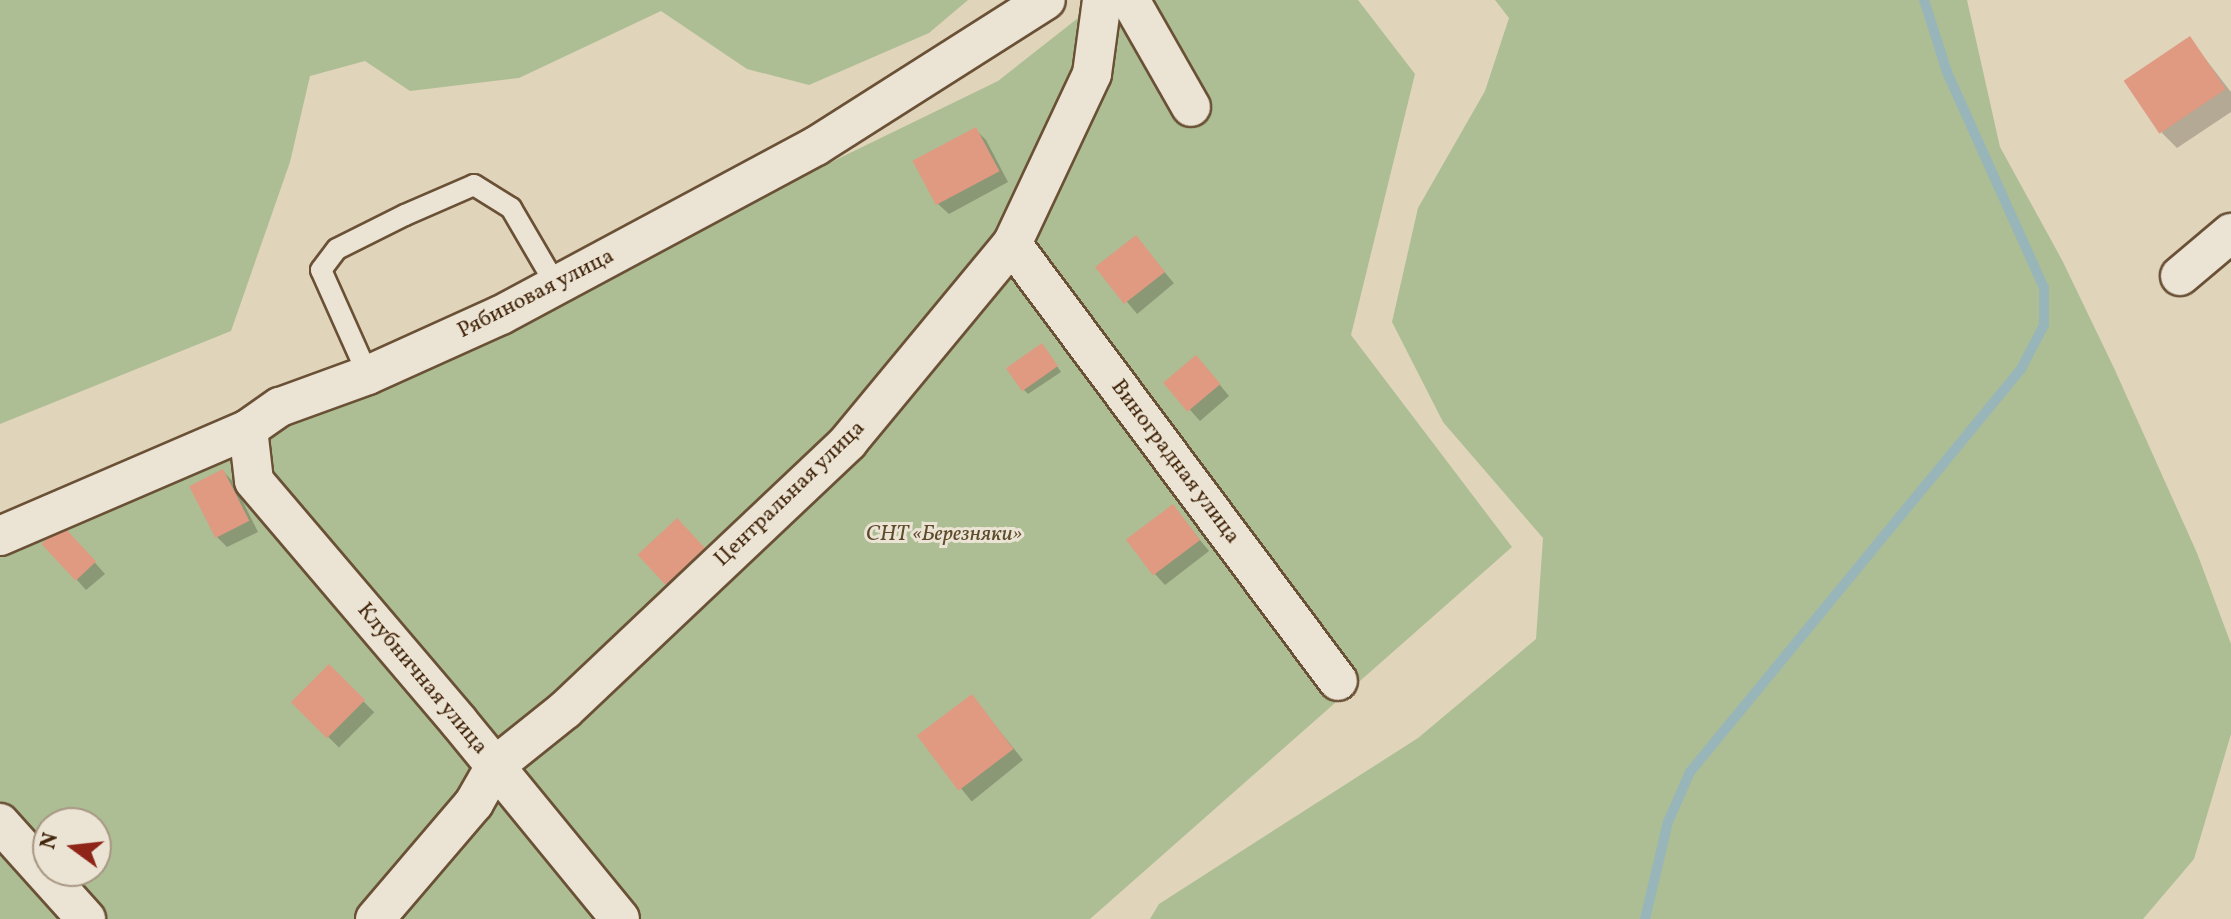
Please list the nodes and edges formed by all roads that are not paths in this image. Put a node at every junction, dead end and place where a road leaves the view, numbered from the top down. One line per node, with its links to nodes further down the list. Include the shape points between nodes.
1 (1046, 0): 8 (street, Рябиновая улица, via 816,146)
2 (1102, 0): 6 (street, Центральная улица, via 1092,74)
3 (1130, 0): 4 (street)
4 (1191, 107)
5 (2231, 233): 7 (street)
6 (1012, 244): 12 (street, Виноградная улица); 13 (street, Центральная улица, via 848,442 565,710)
7 (2180, 276)
8 (556, 285): 9 (street, Рябиновая улица); 9 (lane, via 511,208 474,185 405,215 337,249 321,270)
9 (368, 375): 10 (street, Рябиновая улица, via 280,407)
10 (248, 429): 11 (street, Рябиновая улица); 13 (street, Клубничная улица, via 254,481)
11 (0, 536)
12 (1338, 681)
13 (495, 766): 16 (street, Центральная улица, via 474,803); 17 (street, Клубничная улица)
14 (0, 823): 15 (street)
15 (86, 919)
16 (375, 919)
17 (620, 919)

